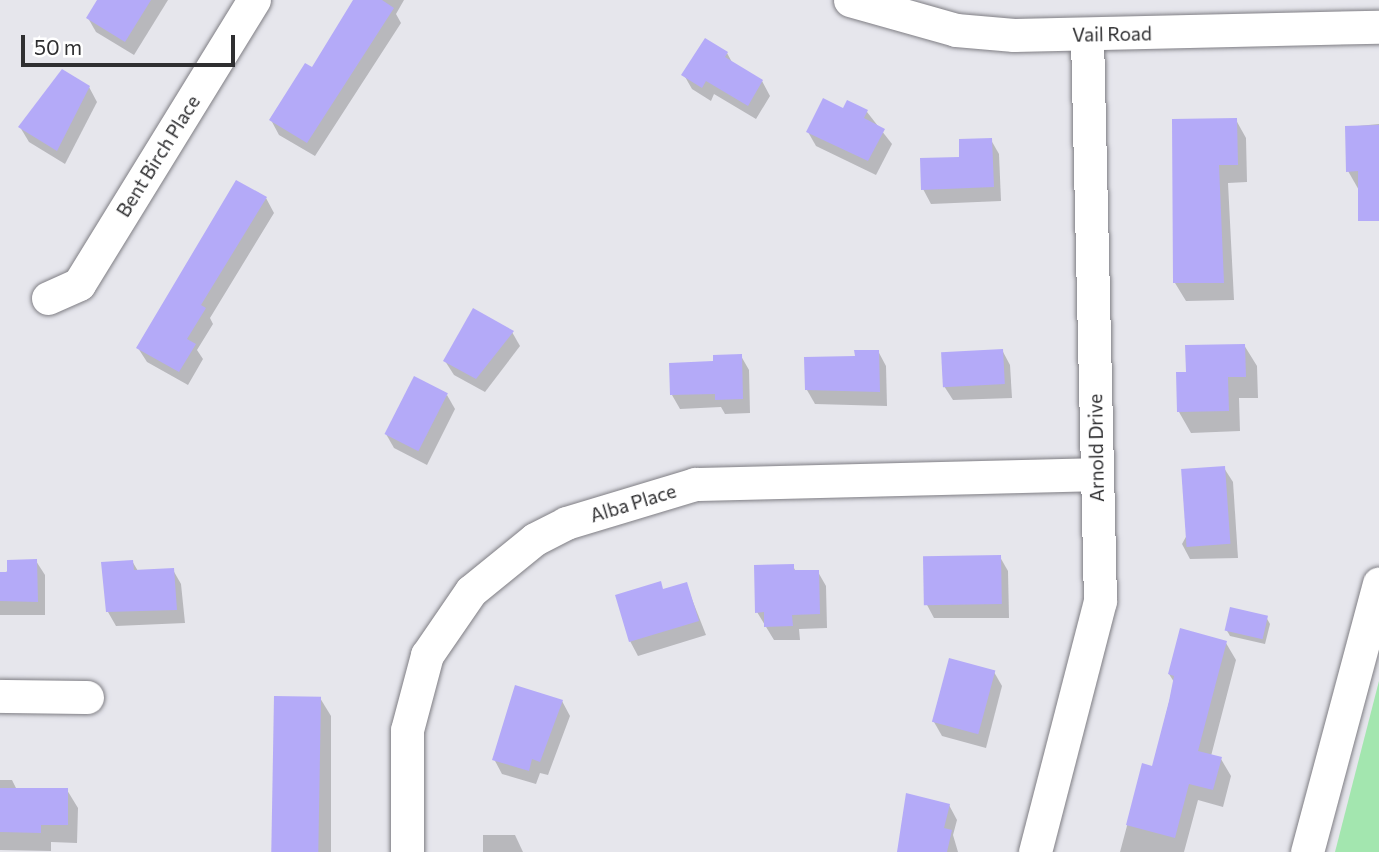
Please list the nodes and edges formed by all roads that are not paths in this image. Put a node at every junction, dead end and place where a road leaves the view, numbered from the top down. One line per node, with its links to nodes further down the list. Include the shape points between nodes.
1 (254, 0): 6 (street, Bent Birch Place, via 79,284)
2 (850, 0): 5 (street, Vail Road, via 956,30)
3 (1345, 14): 4 (street, Vail Road); 5 (street, Vail Road)
4 (1379, 27)
5 (1087, 35): 7 (street, Arnold Drive)
6 (48, 298)
7 (1096, 474): 11 (street, Alba Place, via 695,484 566,523 535,539 471,591 427,655 407,730); 12 (street, Arnold Drive, via 1100,601)
8 (1379, 583): 13 (street)
9 (0, 696): 10 (street)
10 (87, 697)
11 (407, 852)
12 (1035, 852)
13 (1307, 852)

